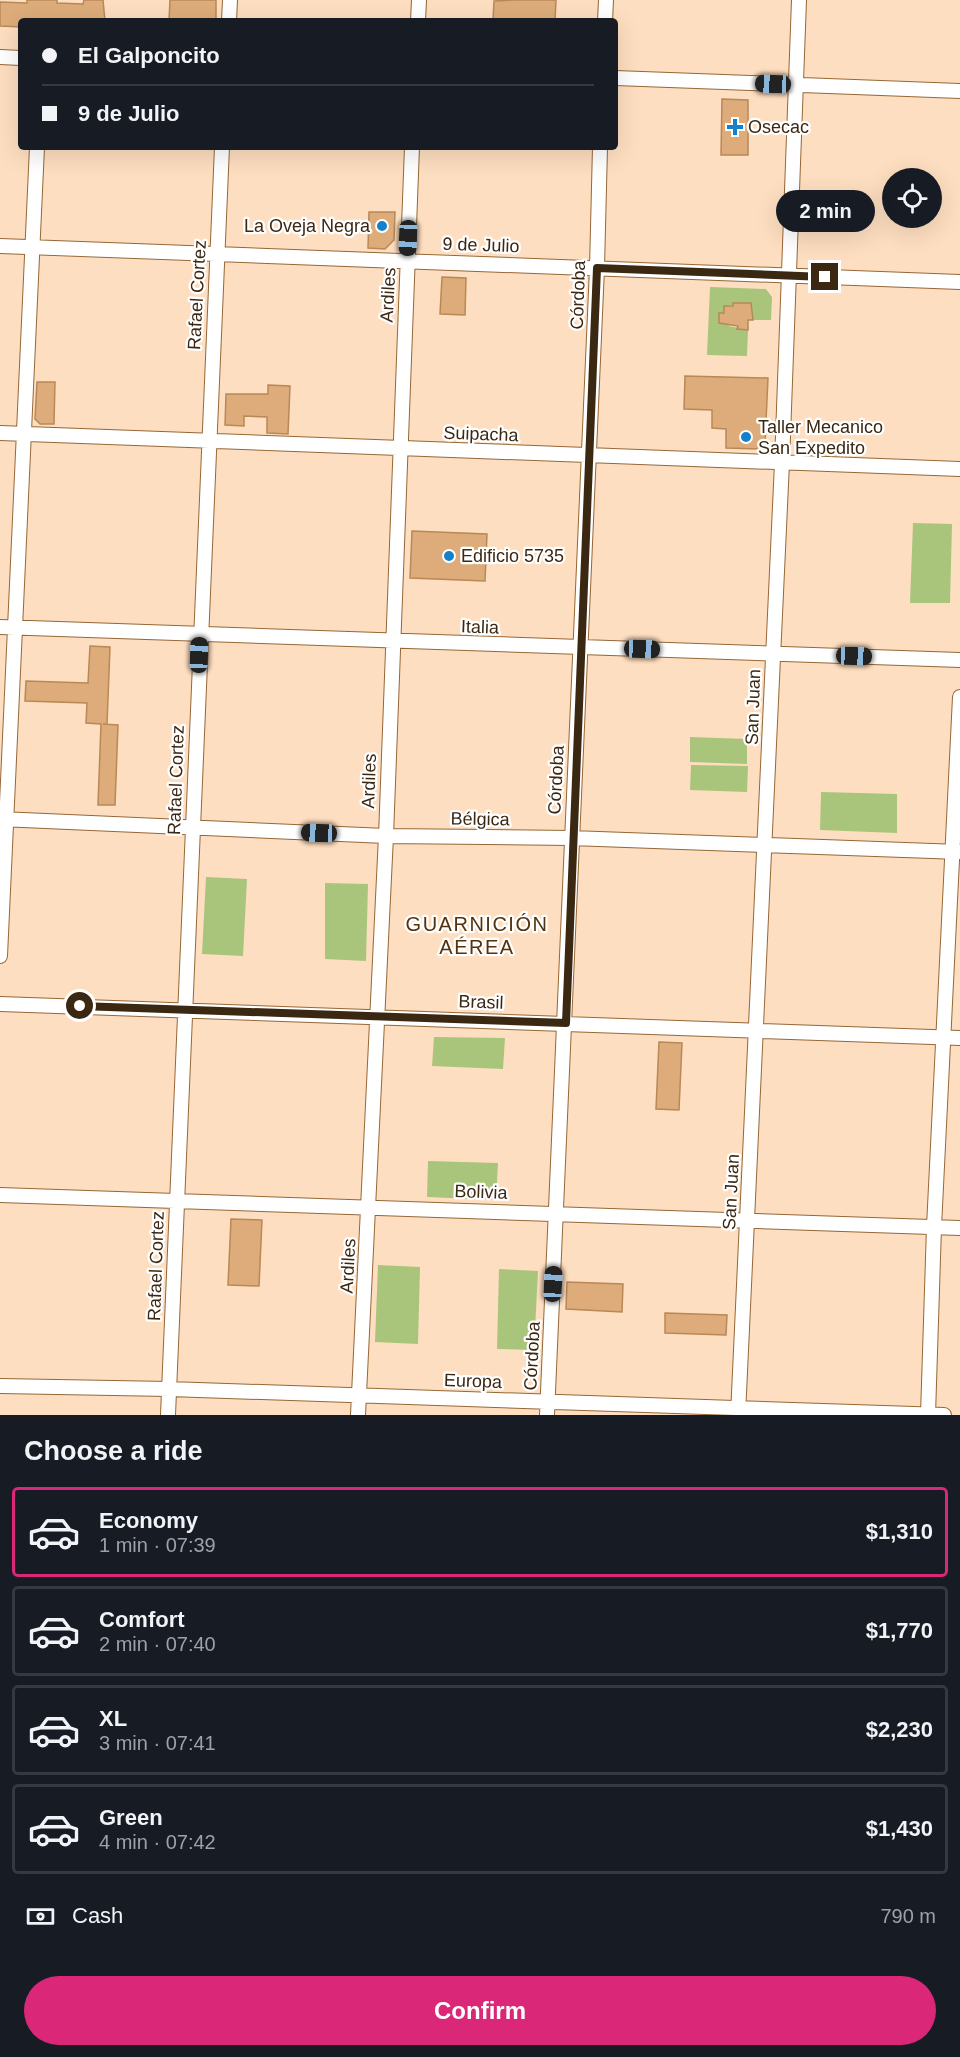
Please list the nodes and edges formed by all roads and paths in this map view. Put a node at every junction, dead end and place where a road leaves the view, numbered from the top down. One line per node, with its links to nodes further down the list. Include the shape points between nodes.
1 (230, 0): 5 (street)
2 (418, 0): 6 (street)
3 (606, 0): 7 (street)
4 (799, 0): 11 (street, San Juan)
5 (229, 18)
6 (418, 18)
7 (605, 18)
8 (0, 57): 9 (street)
9 (18, 58)
10 (618, 78): 11 (street)
11 (795, 85): 12 (street); 22 (street, San Juan)
12 (960, 90)
13 (37, 150): 18 (street)
14 (222, 150): 19 (street, Rafael Cortez)
15 (412, 150): 20 (street, Ardiles)
16 (600, 150): 21 (street, Córdoba)
17 (0, 246): 18 (street, 9 de Julio)
18 (33, 247): 19 (street, 9 de Julio); 25 (street)
19 (217, 253): 20 (street, 9 de Julio); 26 (street, Rafael Cortez)
20 (408, 260): 21 (street, 9 de Julio); 27 (street, Ardiles)
21 (597, 268): 22 (street, 9 de Julio); 28 (street, Córdoba)
22 (788, 275): 23 (street, 9 de Julio); 29 (street, San Juan)
23 (960, 282)
24 (0, 433): 25 (street, Suipacha)
25 (24, 434): 26 (street, Suipacha); 32 (street)
26 (208, 441): 27 (street, Suipacha); 33 (street, Rafael Cortez)
27 (399, 448): 28 (street, Suipacha); 34 (street, Ardiles)
28 (589, 456): 29 (street, Suipacha); 35 (street, Córdoba)
29 (782, 463): 30 (street, Suipacha); 36 (street, San Juan)
30 (960, 469)
31 (0, 627): 32 (street, Italia)
32 (15, 628): 33 (street, Italia); 39 (street)
33 (200, 633): 34 (street, Italia); 40 (street, Rafael Cortez)
34 (391, 642): 35 (street, Italia); 41 (street, Ardiles)
35 (580, 647): 36 (street, Italia); 42 (street, Córdoba)
36 (773, 654): 37 (street, Italia); 43 (street, San Juan)
37 (960, 660)
38 (960, 697): 44 (street)
39 (3, 819): 40 (street, Bélgica); 45 (street)
40 (192, 828): 41 (street, Bélgica); 47 (street, Rafael Cortez)
41 (386, 836): 42 (street, Bélgica); 48 (street, Ardiles)
42 (571, 838): 43 (street, Bélgica); 49 (street, Córdoba)
43 (765, 845): 44 (street, Bélgica); 50 (street, San Juan)
44 (956, 852): 51 (street)
45 (0, 956)
46 (0, 1004): 47 (street, Brasil)
47 (186, 1009): 48 (street, Brasil); 54 (street, Rafael Cortez)
48 (377, 1018): 49 (street, Brasil); 55 (street, Ardiles)
49 (566, 1023): 50 (street, Brasil); 56 (street, Córdoba)
50 (757, 1030): 51 (street, Brasil); 57 (street, San Juan)
51 (944, 1038): 52 (street, Brasil); 58 (street)
52 (960, 1038)
53 (0, 1195): 54 (street, Bolivia)
54 (176, 1200): 55 (street, Bolivia); 61 (street, Rafael Cortez)
55 (369, 1206): 56 (street, Bolivia); 62 (street, Ardiles)
56 (556, 1213): 57 (street, Bolivia); 63 (street, Córdoba)
57 (747, 1220): 58 (street, Bolivia); 64 (street, San Juan)
58 (934, 1227): 59 (street, Bolivia); 67 (street)
59 (960, 1228)
60 (0, 1386): 61 (street, Europa)
61 (169, 1389): 62 (street, Europa); 65 (street, Rafael Cortez)
62 (359, 1395): 63 (street, Europa); 66 (street, Ardiles)
63 (547, 1408): 64 (street, Europa)
64 (738, 1411): 67 (street, Europa)
65 (168, 1415)
66 (358, 1415)
67 (928, 1415): 68 (street, Europa)
68 (944, 1415)

